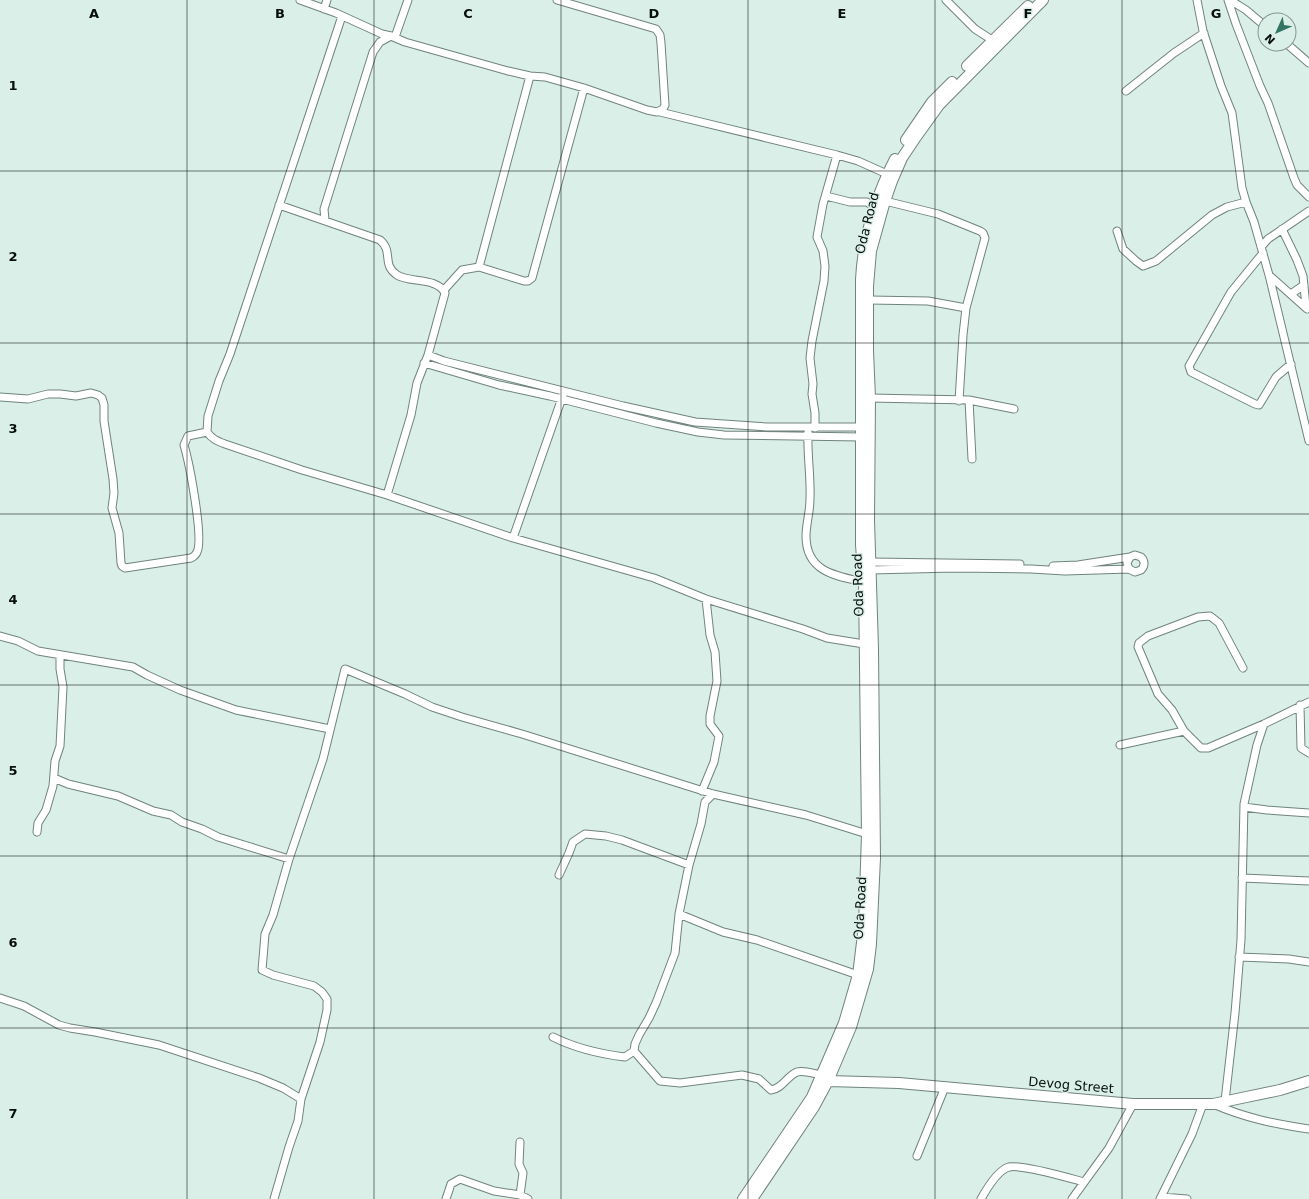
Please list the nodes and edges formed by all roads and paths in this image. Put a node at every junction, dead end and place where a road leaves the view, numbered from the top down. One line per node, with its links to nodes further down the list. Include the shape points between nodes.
1 (300, 0): 10 (street)
2 (327, 0): 10 (street)
3 (408, 0): 14 (street)
4 (557, 0): 21 (street, via 656,29 661,43 665,105)
5 (946, 0): 15 (street, via 975,28)
6 (1034, 0): 15 (street, Oda Road)
7 (1043, 0): 26 (street, Oda Road, via 939,105 902,158)
8 (1197, 0): 13 (street)
9 (1229, 0): 12 (street); 25 (street, via 1294,178)
10 (324, 9): 11 (street)
11 (342, 16): 14 (street); 28 (street)
12 (1257, 19)
13 (1204, 33): 20 (street); 27 (street, via 1232,113)
14 (393, 37): 18 (street); 31 (street, via 380,42 373,52 324,209)
15 (992, 40): 23 (street, Oda Road, via 932,102)
16 (1296, 52): 17 (street)
17 (1309, 63)
18 (530, 76): 19 (street, via 545,77); 37 (street)
19 (584, 88): 21 (street, via 647,110); 37 (street, via 532,278 524,281)
20 (1126, 91)
21 (660, 112): 22 (street)
22 (837, 154): 23 (street); 24 (street)
23 (887, 174): 29 (street, Oda Road)
24 (826, 196): 29 (street, via 850,202 867,202); 56 (street, via 817,237 823,251 825,266 810,358 816,413)
25 (1309, 197)
26 (885, 200): 42 (street, Oda Road, via 871,251); 43 (street, via 938,214 983,233 985,238)
27 (1246, 202): 33 (street, via 1227,207 1212,215 1156,261 1146,266 1123,249); 34 (street)
28 (279, 205): 31 (street); 58 (street, via 210,409)
29 (874, 207): 59 (street, Oda Road, via 862,260)
30 (1309, 211): 32 (street)
31 (325, 220): 40 (street, via 380,240 387,248 388,265 398,276 425,281)
32 (1282, 229): 35 (street); 39 (street, via 1297,260)
33 (1117, 231)
34 (1257, 232): 35 (street); 36 (street)
35 (1268, 239): 36 (street)
36 (1262, 250): 38 (street); 47 (street, via 1231,292 1189,368 1198,376 1259,405 1276,377)
37 (479, 267): 40 (street, via 462,270)
38 (1269, 275): 41 (street); 47 (street)
39 (1304, 285): 41 (street); 44 (street)
40 (444, 290): 45 (street, via 445,296)
41 (1291, 294): 44 (street)
42 (869, 300): 43 (street, via 928,300); 50 (street, Oda Road)
43 (966, 308): 53 (street)
44 (1307, 309)
45 (428, 355): 46 (street); 48 (street)
46 (424, 363): 51 (street, via 498,385); 63 (street)
47 (1291, 364): 61 (street)
48 (564, 391): 51 (street); 55 (street)
49 (0, 397): 58 (street, via 28,399 48,394 76,396 91,393 102,398 113,479 112,508 119,533 121,563 125,568 191,558 197,553 199,543 196,508 184,445 188,436)
50 (870, 398): 53 (street); 64 (street, Oda Road)
51 (562, 399): 57 (street); 65 (street)
52 (969, 400): 53 (street); 54 (street); 62 (street)
53 (959, 401)
54 (1014, 409)
55 (690, 421): 56 (street); 57 (street)
56 (812, 428): 59 (street); 60 (street)
57 (688, 430): 60 (street, via 724,434)
58 (207, 432): 63 (street, via 215,440 225,444)
59 (861, 432): 60 (street); 64 (street, Oda Road)
60 (808, 436): 70 (street, via 810,500 806,537 809,555 818,567 836,576)
61 (1309, 441)
62 (972, 459)
63 (387, 495): 65 (street)
64 (865, 520): 67 (street, Oda Road); 70 (street, Oda Road, via 861,545)
65 (513, 538): 71 (street, via 654,578)
66 (1130, 557): 68 (street); 69 (street, via 1127,563); 69 (street, via 1141,557 1144,565 1141,570 1135,572)
67 (871, 566): 68 (street); 102 (street, Oda Road, via 875,850 871,944 868,969 851,1027)
68 (1046, 568): 69 (street, via 1065,571)
69 (1130, 569)
70 (864, 582): 73 (street, Oda Road)
71 (706, 598): 73 (street, via 827,638); 84 (street, via 716,681 710,724 719,736 714,762)
72 (0, 636): 74 (street, via 38,651)
73 (864, 644): 89 (street, Oda Road)
74 (60, 656): 79 (street, via 133,667 180,690 236,710); 83 (street, via 63,687 62,721)
75 (1243, 668): 80 (street, via 1219,623 1210,616 1198,617 1141,641 1138,647 1158,694 1172,710)
76 (1309, 702): 77 (street)
77 (1300, 705): 78 (street); 82 (street, via 1301,748)
78 (1264, 724): 80 (street, via 1208,748 1201,748); 86 (street)
79 (330, 729): 84 (street, via 345,669 432,707); 90 (street, via 323,759)
80 (1184, 731): 81 (street)
81 (1120, 745)
82 (1309, 753)
83 (54, 778): 88 (street); 90 (street, via 118,796 153,811 171,815 218,837)
84 (702, 790): 85 (street)
85 (713, 794): 89 (street, via 806,815); 91 (street, via 705,802)
86 (1244, 806): 87 (street); 93 (street)
87 (1309, 813)
88 (37, 832)
89 (867, 834): 98 (street, Oda Road, via 864,926)
90 (289, 859): 105 (street, via 265,934 262,970 314,986 327,999 320,1042)
91 (689, 864): 92 (street, via 622,840 585,834 572,842); 95 (street)
92 (559, 875)
93 (1242, 878): 94 (street); 96 (street)
94 (1309, 882)
95 (679, 914): 98 (street, via 723,932 757,940); 101 (street, via 675,953)
96 (1239, 957): 97 (street); 106 (street)
97 (1309, 962)
98 (858, 975): 102 (street, Oda Road)
99 (0, 998): 105 (street, via 24,1006 59,1025 159,1045 259,1078)
100 (553, 1037): 101 (street, via 570,1045 613,1056 625,1057)
101 (634, 1050): 102 (street, via 660,1081 680,1083 742,1075 759,1079 771,1090 776,1089 796,1072 805,1071)
102 (825, 1078): 104 (street, Devog Street); 118 (street, Oda Road); 119 (street, Oda Road, via 814,1107)
103 (1309, 1081): 106 (street, Devog Street, via 1280,1090)
104 (945, 1087): 107 (street, Devog Street); 111 (street)
105 (301, 1099): 115 (street, via 298,1121)
106 (1225, 1101): 108 (street, Devog Street)
107 (1133, 1104): 108 (street, Devog Street); 112 (street, via 1109,1148)
108 (1208, 1104): 109 (street, via 1273,1124); 114 (street)
109 (1309, 1129)
110 (520, 1142): 113 (street, via 519,1164 523,1173)
111 (917, 1156)
112 (1084, 1182): 120 (street, via 1029,1169 1008,1167 998,1173); 121 (street)
113 (520, 1195): 116 (street, via 494,1191 460,1179 451,1184); 117 (street)
114 (1160, 1198): 122 (street)
115 (274, 1199)
116 (446, 1199)
117 (528, 1199)
118 (743, 1199)
119 (752, 1199)
120 (981, 1199)
121 (1072, 1199)
122 (1187, 1199)

